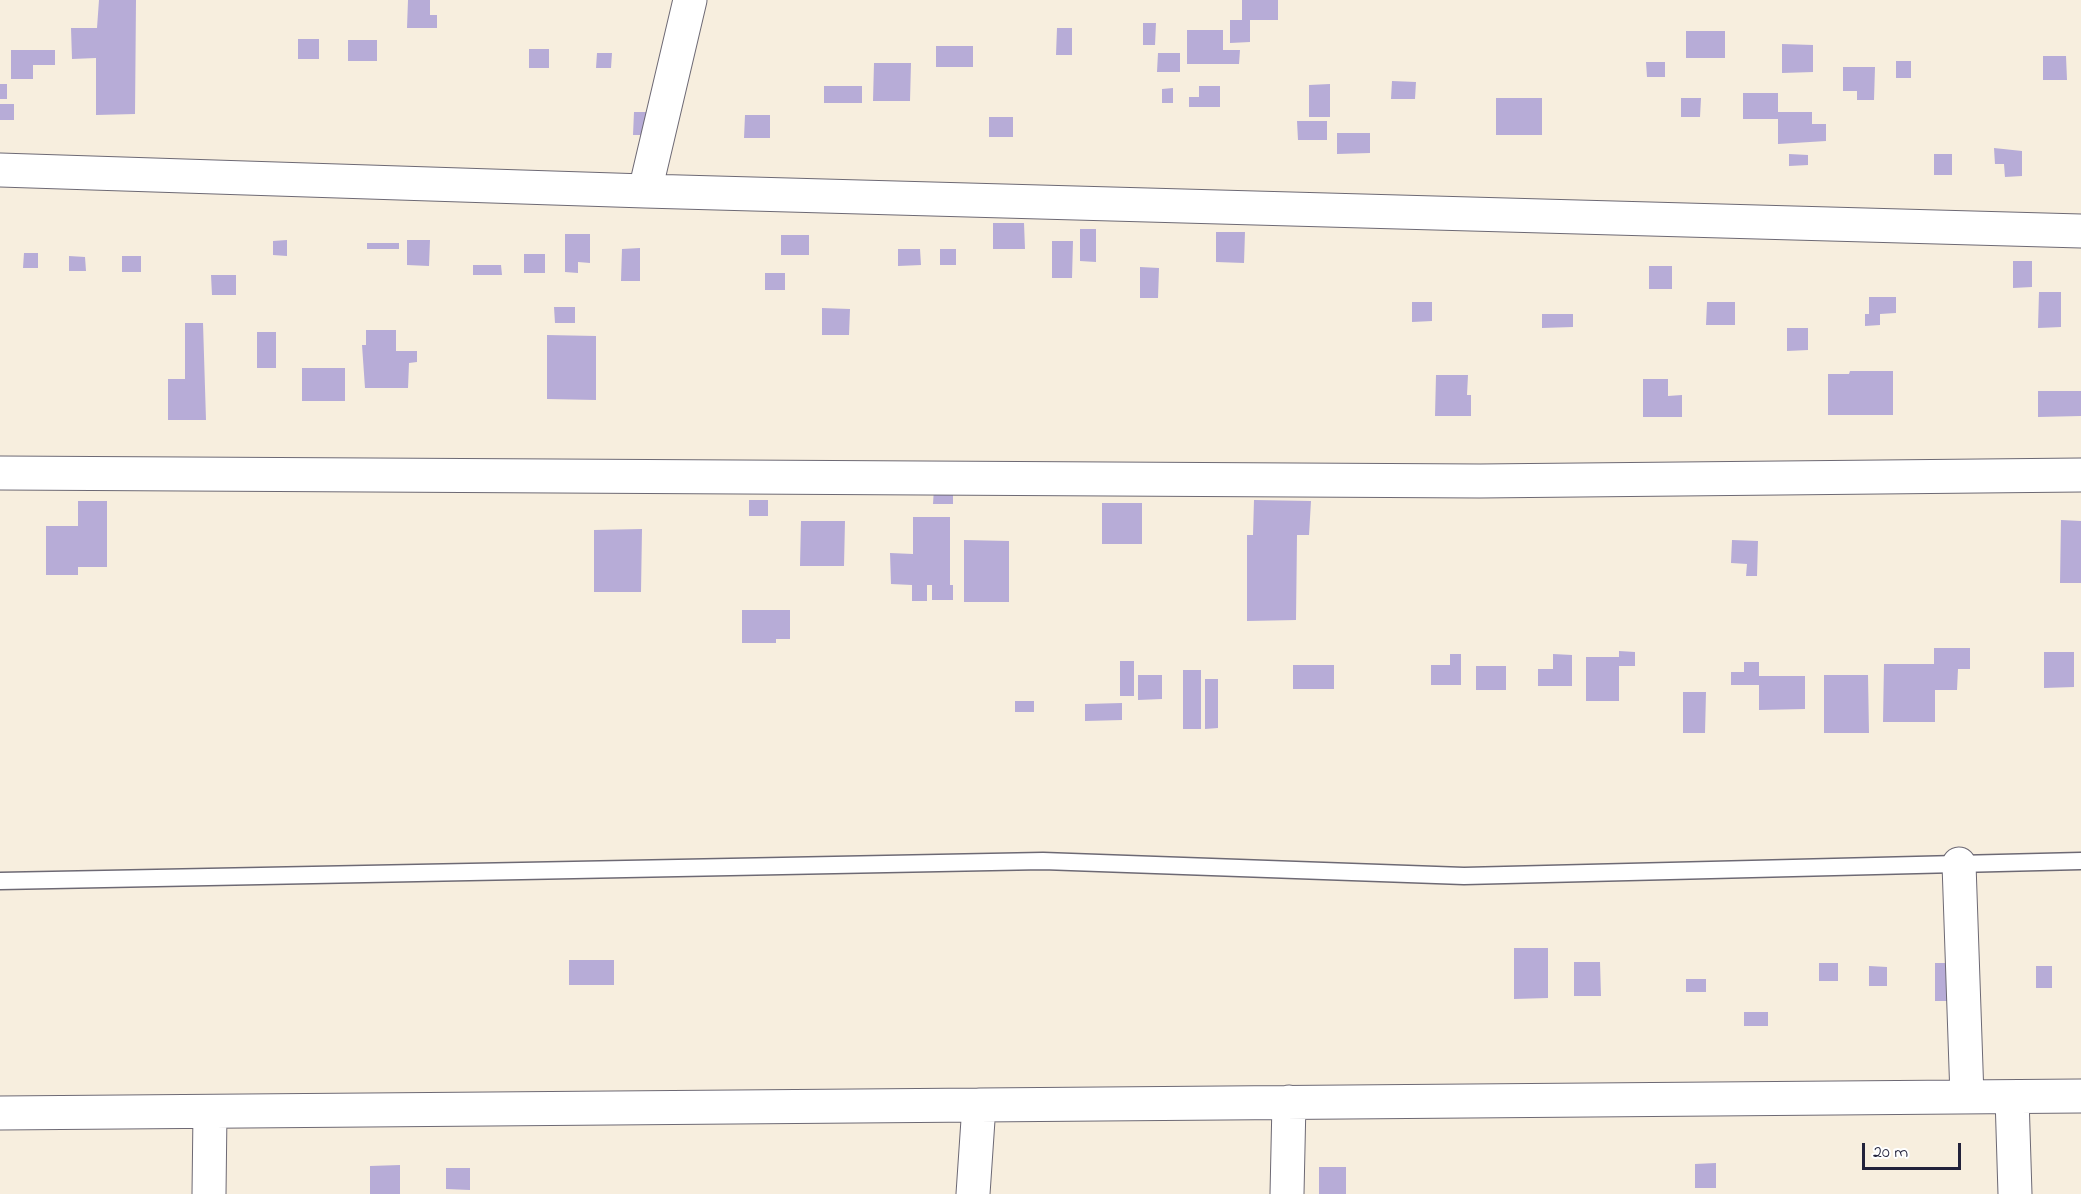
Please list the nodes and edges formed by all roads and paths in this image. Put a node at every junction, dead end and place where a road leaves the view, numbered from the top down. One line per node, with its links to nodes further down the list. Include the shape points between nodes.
1 (690, 0): 3 (street)
2 (0, 170): 3 (street)
3 (645, 191): 4 (street)
4 (2081, 231)
5 (0, 473): 6 (street, via 1468,481)
6 (2081, 475)
7 (2081, 861): 8 (lane)
8 (1959, 864): 9 (lane, via 1464,876 1043,861); 11 (street)
9 (0, 881)
10 (2081, 1096): 12 (street)
11 (1967, 1097): 12 (street); 13 (street)
12 (2012, 1097): 20 (street)
13 (1289, 1102): 14 (street); 19 (street)
14 (979, 1105): 15 (street); 18 (street)
15 (210, 1112): 16 (street); 17 (street)
16 (0, 1113)
17 (209, 1194)
18 (973, 1194)
19 (1287, 1194)
20 (2015, 1194)

